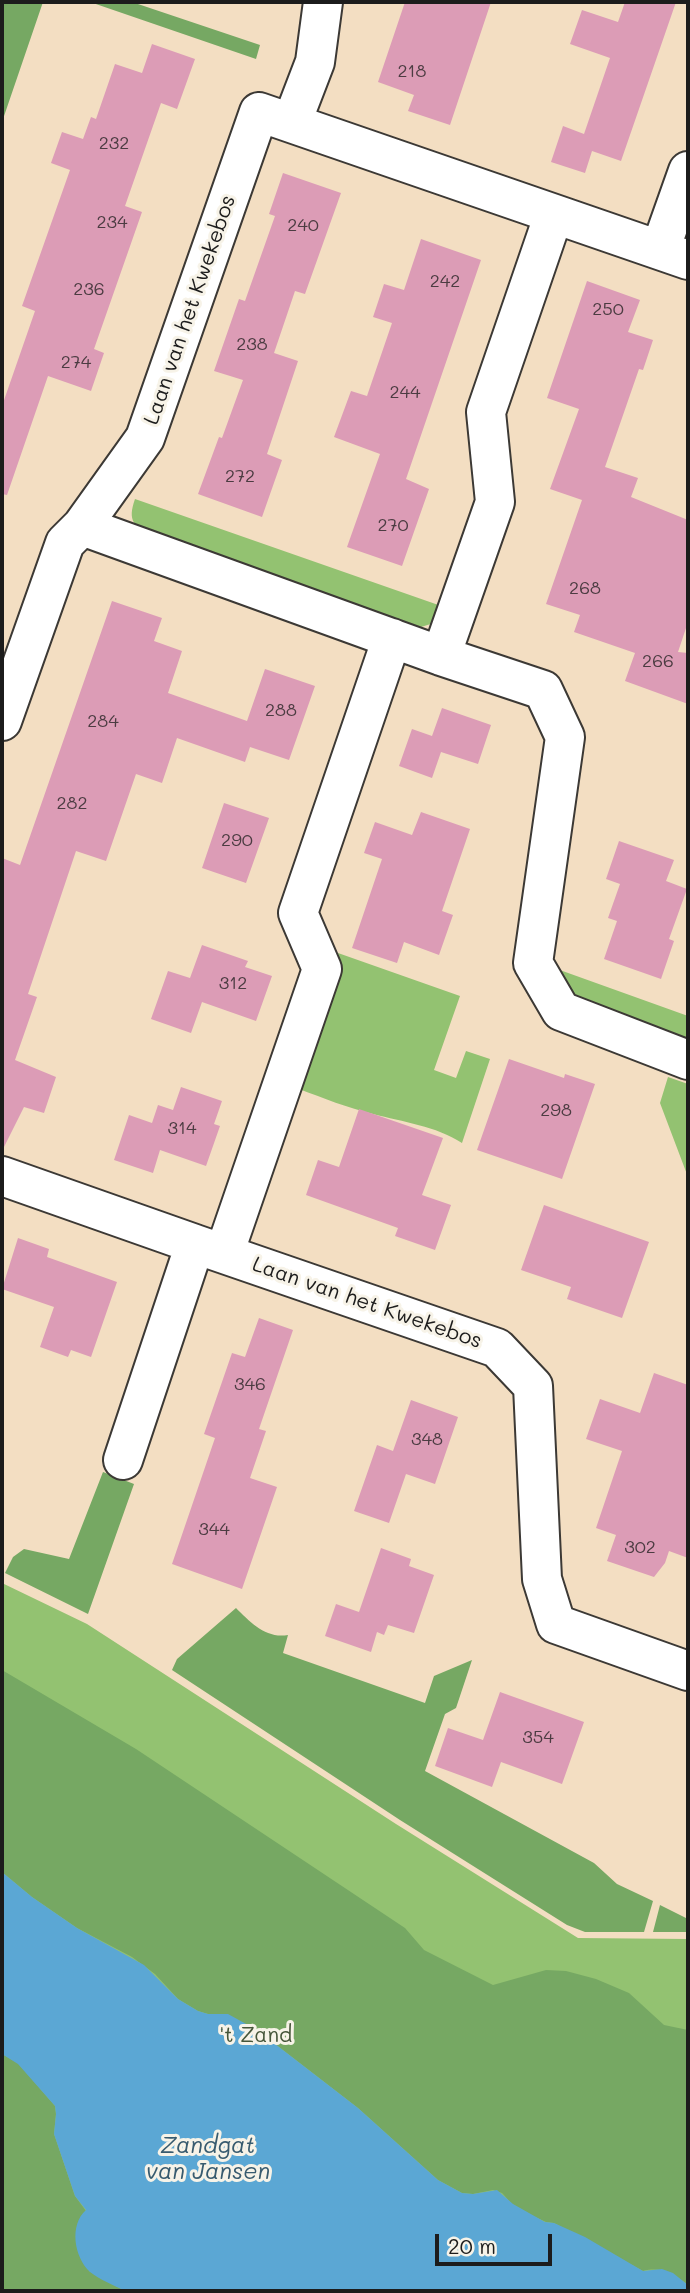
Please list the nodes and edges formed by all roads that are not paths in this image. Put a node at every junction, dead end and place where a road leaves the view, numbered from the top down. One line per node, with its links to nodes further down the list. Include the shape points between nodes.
1 (323, 2): 2 (street, via 316,61)
2 (292, 122): 4 (street, Laan van het Kwekebos); 6 (street, Laan van het Kwekebos, via 259,111 145,439)
3 (688, 171): 5 (street, Laan van het Kwekebos)
4 (554, 214): 5 (street, Laan van het Kwekebos); 8 (street, via 486,412 495,502)
5 (674, 255)
6 (82, 526): 7 (street); 9 (street, Laan van het Kwekebos, via 65,543)
7 (392, 638): 8 (street); 12 (street, Laan van het Kwekebos, via 298,913 322,969)
8 (441, 656): 10 (street, via 543,690 565,737 533,962 561,1011)
9 (2, 722)
10 (688, 1060)
11 (2, 1176): 12 (street, Laan van het Kwekebos)
12 (210, 1249): 13 (street, Laan van het Kwekebos); 14 (street, Laan van het Kwekebos, via 497,1348 533,1386 542,1579 556,1624)
13 (123, 1460)
14 (688, 1671)

